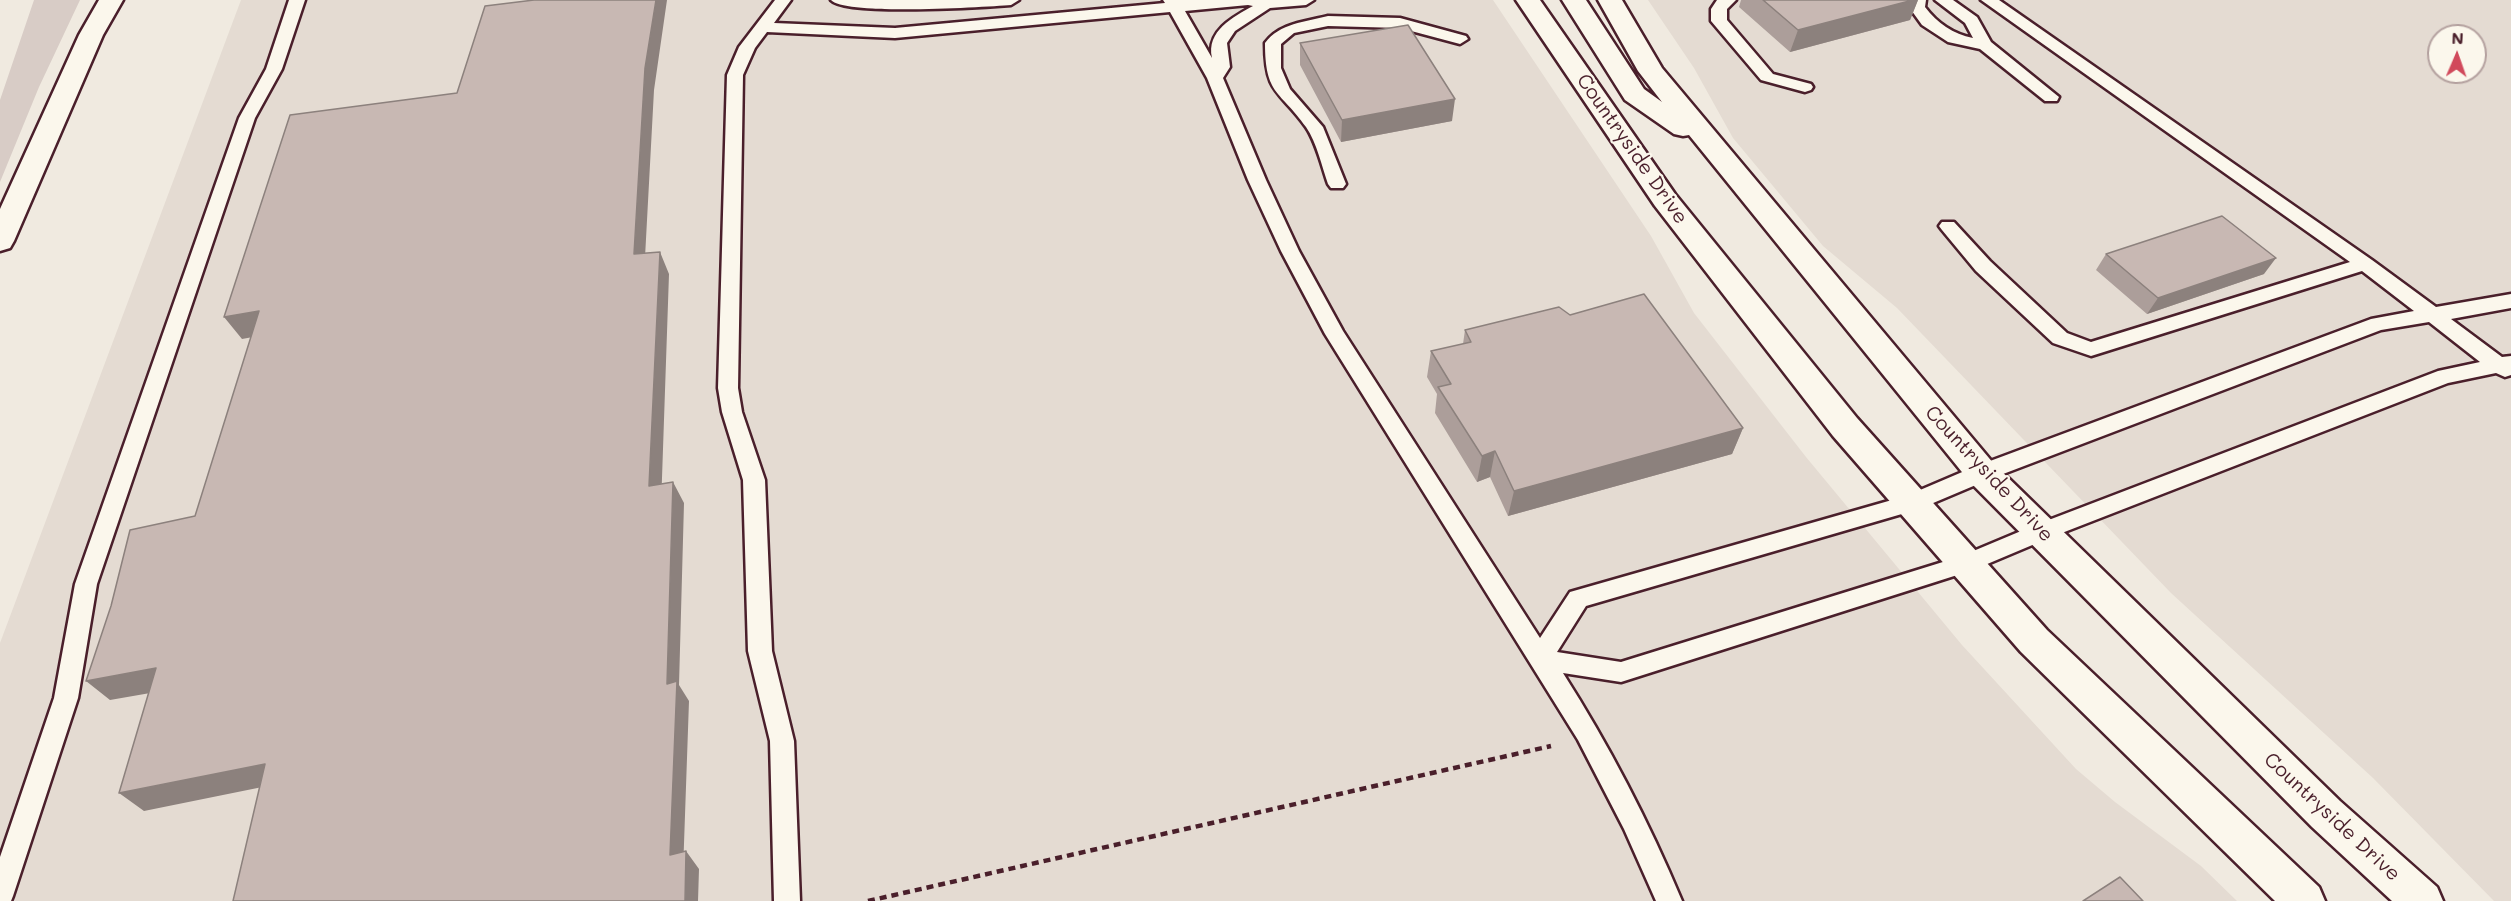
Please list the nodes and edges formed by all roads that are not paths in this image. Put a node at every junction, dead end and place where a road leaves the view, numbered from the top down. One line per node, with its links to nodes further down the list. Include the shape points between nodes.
1 (111, 0): 25 (main road, via 86,46)
2 (297, 0): 35 (lane, via 274,69 247,118 86,584 66,698)
3 (783, 0): 16 (lane)
4 (839, 0): 5 (lane, via 941,5)
5 (1011, 0)
6 (1306, 0): 15 (lane)
7 (1528, 0): 31 (main road, Countryside Drive, via 1665,200 1845,427)
8 (1574, 0): 22 (main road, via 1634,94)
9 (1610, 0): 22 (main road, Countryside Drive, via 1651,71)
10 (1728, 0): 20 (lane, via 1719,9 1719,21 1767,77)
11 (1918, 0): 18 (lane, via 1917,7 1928,22 1954,39)
12 (1943, 0): 18 (lane, via 1971,20)
13 (1989, 0): 26 (lane)
14 (1173, 4): 15 (lane, via 1248,0); 16 (lane, via 895,33); 19 (lane)
15 (1266, 4): 19 (lane, via 1227,29 1218,46 1222,67)
16 (762, 27): 36 (lane, via 747,47 734,81 728,388 754,480 760,651 782,741)
17 (1460, 39): 23 (lane, via 1400,23 1328,21 1289,30 1273,43 1273,68 1282,91 1315,127)
18 (1985, 45): 21 (lane)
19 (1215, 78): 34 (lane, via 1290,251 1335,334)
20 (1805, 87)
21 (2051, 98)
22 (1712, 147): 30 (main road, Countryside Drive)
23 (1337, 184)
24 (1948, 226): 26 (lane, via 1983,266 2060,338 2091,349)
25 (0, 241)
26 (2365, 264): 28 (lane)
27 (2511, 301): 28 (lane)
28 (2431, 314): 29 (lane); 30 (lane, via 2378,324)
29 (2507, 367): 32 (lane, via 2445,376)
30 (1982, 473): 31 (lane); 32 (main road, Countryside Drive)
31 (1911, 502): 33 (main road, Countryside Drive); 34 (lane, via 1578,599)
32 (2041, 532): 33 (lane); 39 (main road, Countryside Drive, via 2326,814)
33 (1965, 564): 34 (lane, via 1621,672); 38 (main road, Countryside Drive, via 2034,641)
34 (1540, 659): 37 (lane, via 1587,732)
35 (0, 896)
36 (787, 901)
37 (1669, 901)
38 (2304, 901)
39 (2422, 901)

